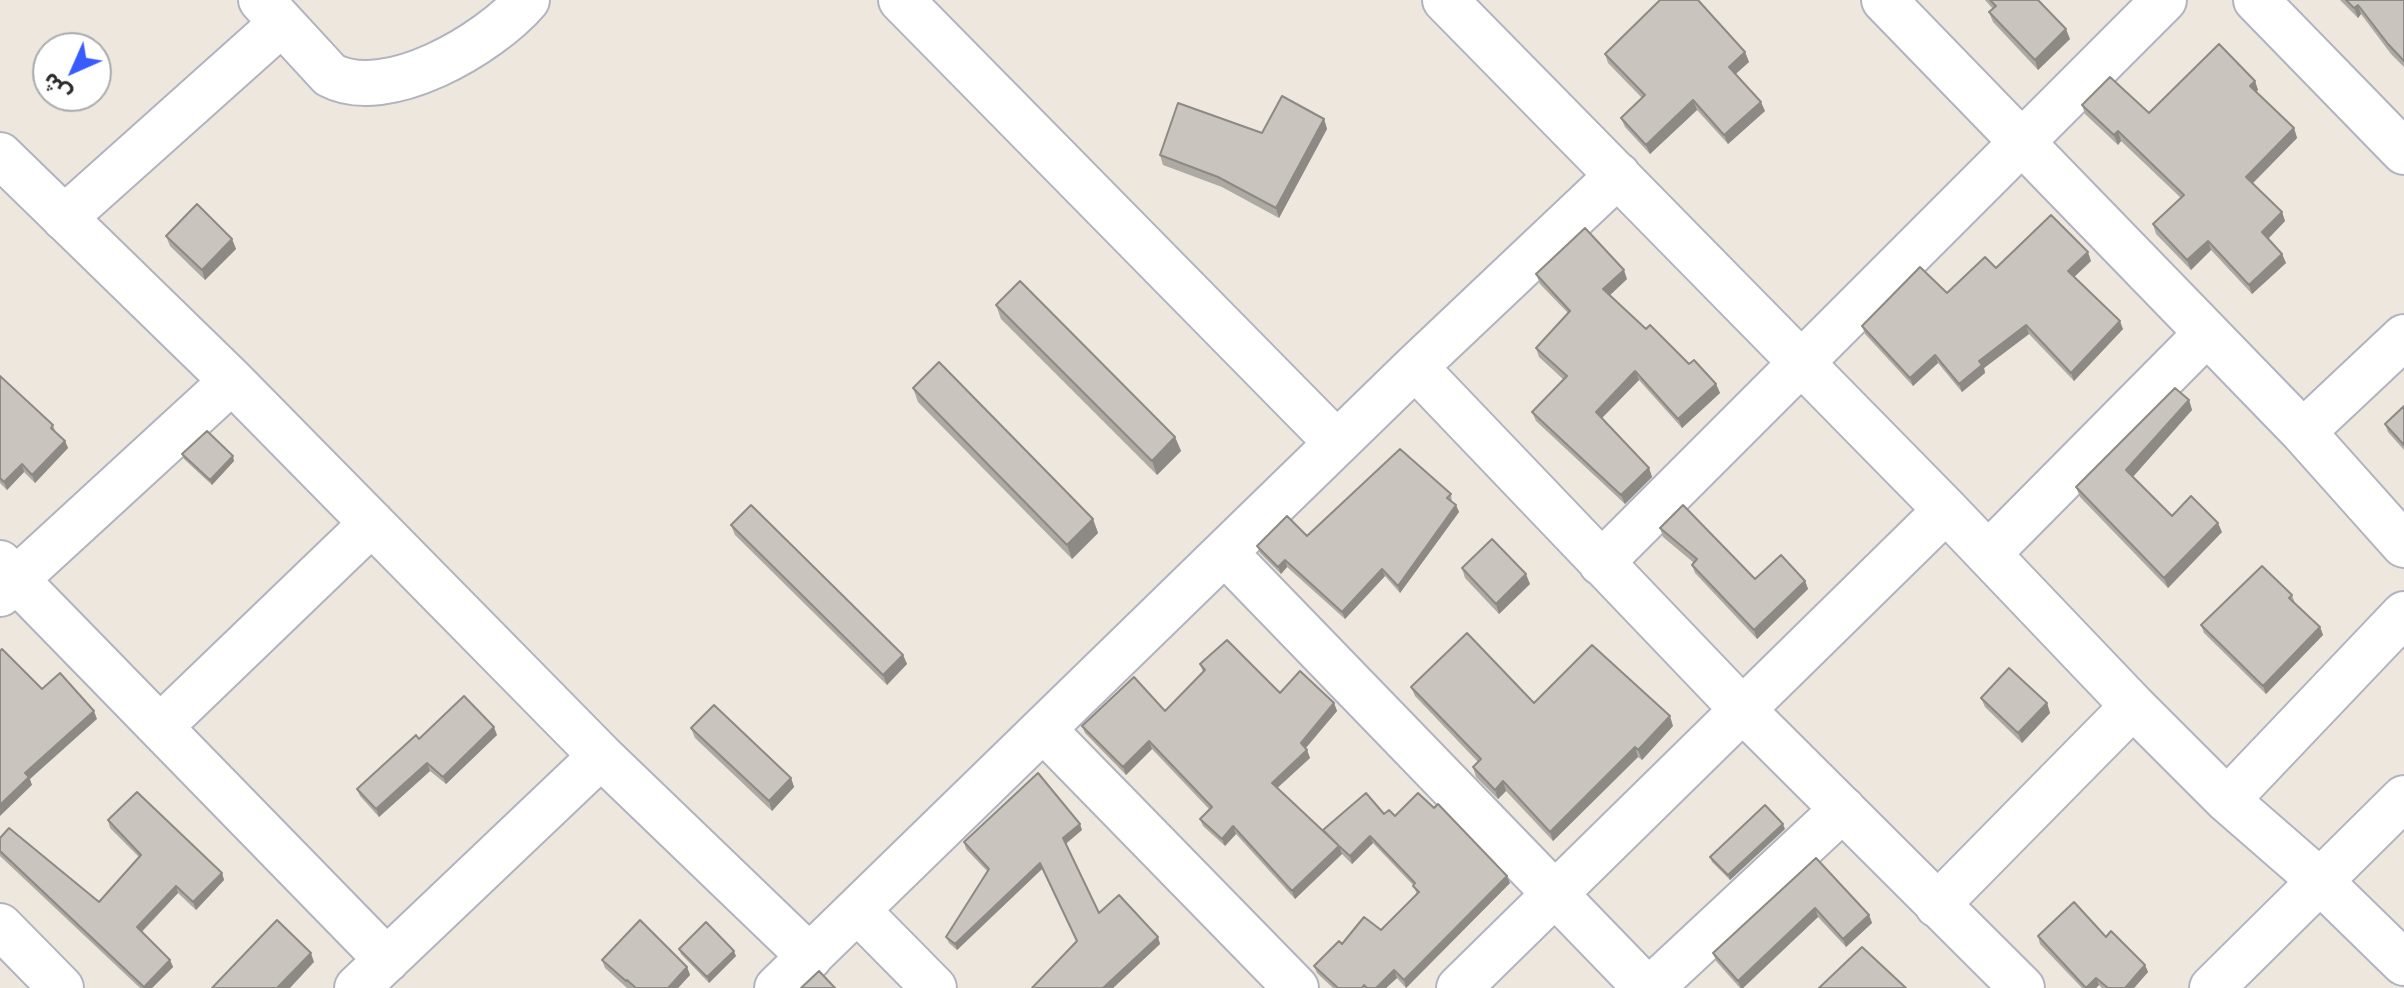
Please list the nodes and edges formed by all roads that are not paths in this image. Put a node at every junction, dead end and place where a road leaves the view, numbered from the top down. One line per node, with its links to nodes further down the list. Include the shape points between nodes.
1 (527, 0): 7 (street, via 512,18 459,54 386,82 363,85 330,75)
2 (901, 0): 19 (street)
3 (1445, 0): 11 (street)
4 (1884, 0): 8 (street)
5 (2164, 0): 8 (street)
6 (2256, 0): 9 (street)
7 (271, 12): 12 (street)
8 (2022, 143): 13 (street); 15 (street)
9 (2404, 152)
10 (0, 155): 12 (street)
11 (1618, 175): 15 (street); 16 (street)
12 (64, 218): 17 (street)
13 (2206, 334): 18 (street); 24 (street)
14 (2404, 337): 18 (street)
15 (1801, 363): 20 (street); 25 (street)
16 (1415, 367): 19 (street); 25 (street)
17 (232, 381): 21 (street); 26 (street)
18 (2303, 432): 22 (street)
19 (1337, 443): 23 (street)
20 (1946, 510): 24 (street); 29 (street)
21 (372, 523): 30 (street); 32 (street)
22 (2404, 545)
23 (1226, 554): 31 (street); 37 (street)
24 (1988, 554): 28 (street)
25 (1601, 563): 29 (street)
26 (5, 579): 30 (street)
27 (2404, 614): 34 (street)
28 (2133, 706): 34 (street); 38 (street)
29 (1742, 709): 35 (street); 37 (street)
30 (160, 727): 43 (street)
31 (1044, 730): 39 (street); 47 (street)
32 (601, 756): 41 (street); 43 (street)
33 (2404, 798): 36 (street)
34 (2227, 800): 36 (street)
35 (1843, 809): 38 (street); 49 (street)
36 (2320, 881): 42 (street); 51 (street)
37 (1555, 892): 48 (street); 49 (street)
38 (1937, 905): 50 (street)
39 (858, 911): 41 (street); 46 (street)
40 (0, 926): 44 (street)
41 (810, 957): 45 (street)
42 (2404, 963)
43 (372, 974)
44 (61, 988)
45 (777, 988)
46 (934, 988)
47 (1296, 988)
48 (1459, 988)
49 (1649, 988)
50 (2022, 988)
51 (2212, 988)

